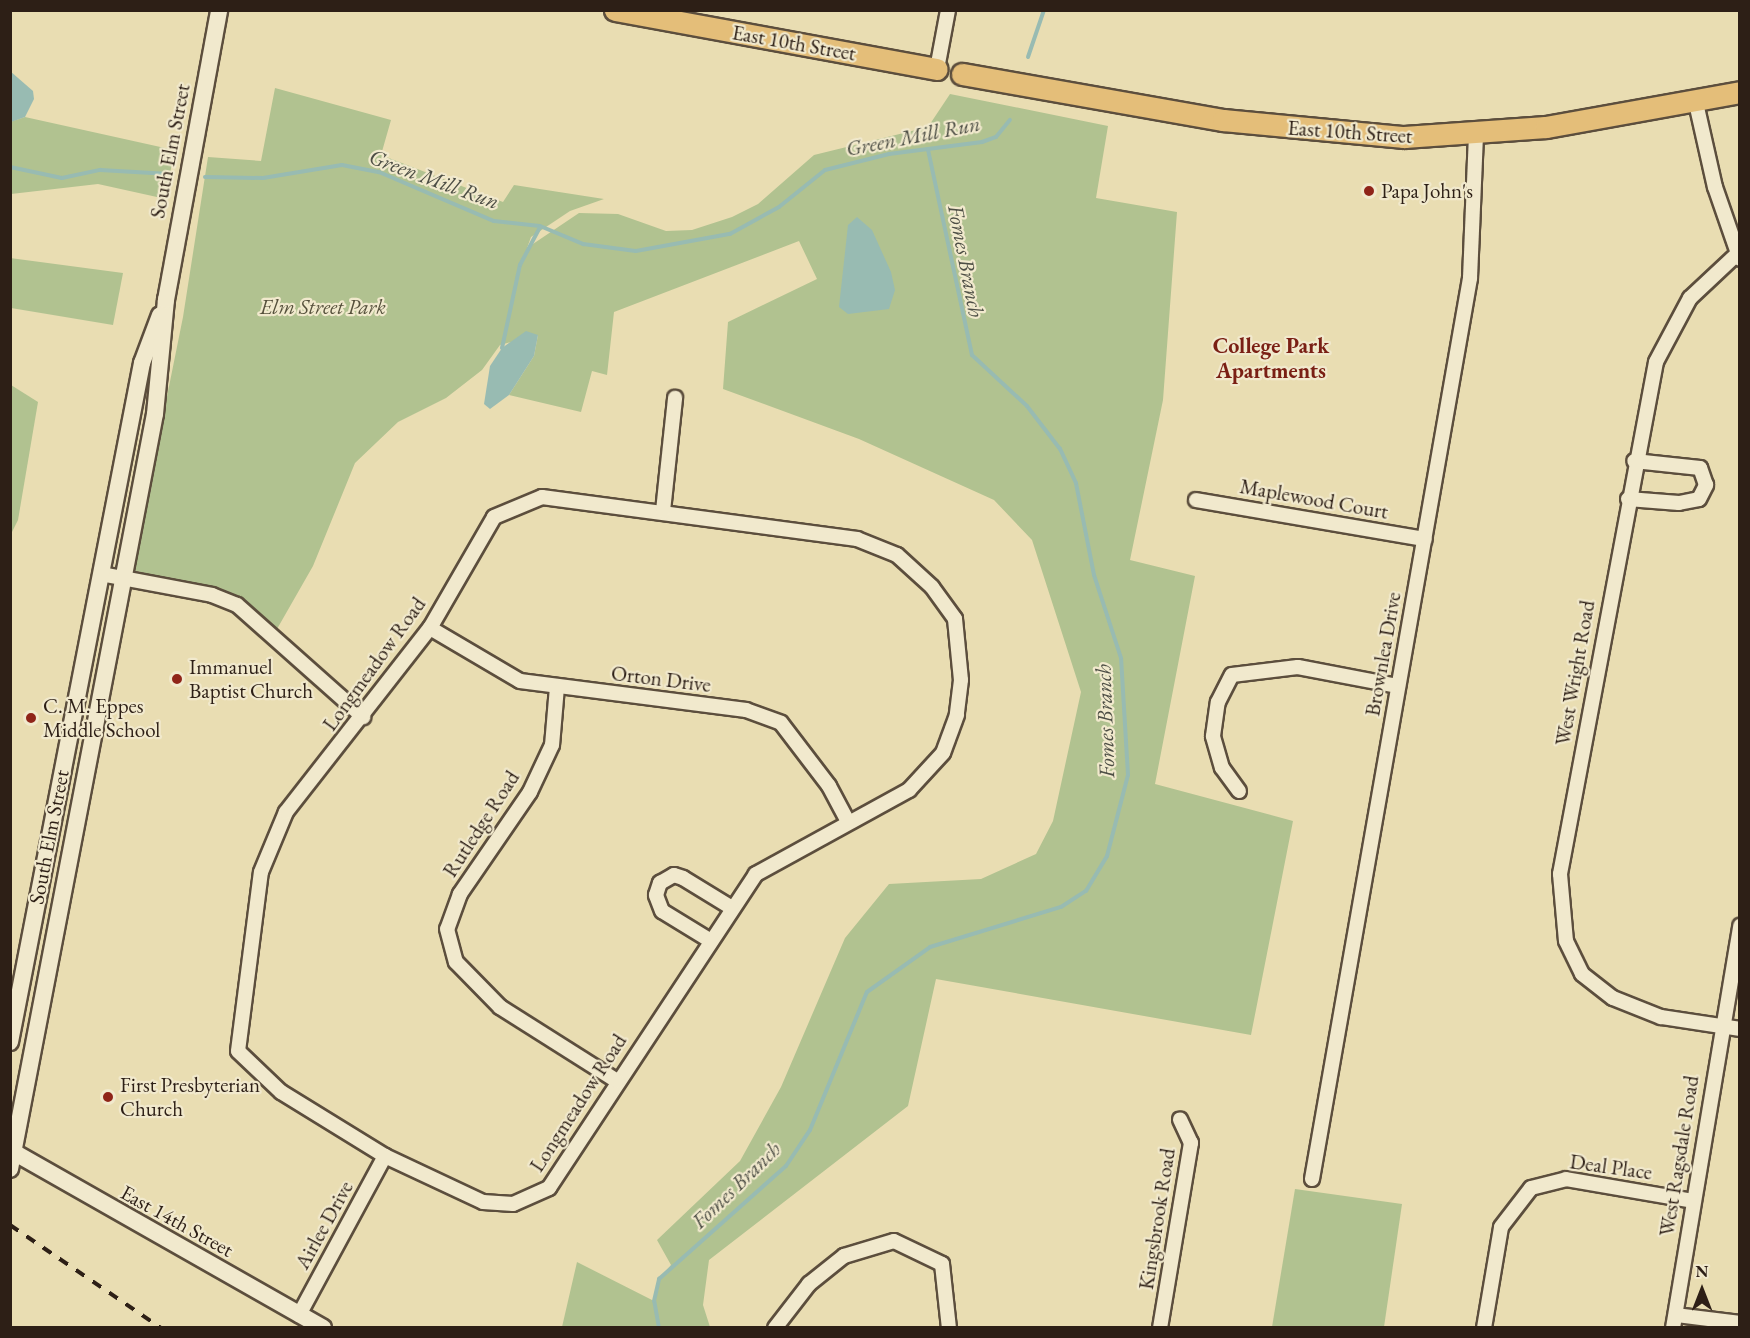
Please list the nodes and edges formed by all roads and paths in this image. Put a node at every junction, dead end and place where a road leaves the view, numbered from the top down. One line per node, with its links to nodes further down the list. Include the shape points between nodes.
1 (219, 10): 10 (street, South Elm Street)
2 (615, 10): 4 (main road, East 10th Street)
3 (948, 10): 4 (street)
4 (938, 69)
5 (962, 74): 8 (main road, East 10th Street, via 1308,132)
6 (1740, 92): 7 (main road, East 10th Street)
7 (1696, 103): 8 (main road, East 10th Street); 9 (street)
8 (1476, 135): 20 (street, Brownlea Drive, via 1470,278)
9 (1738, 257): 16 (street, West Wright Road, via 1690,298 1656,362)
10 (166, 300): 11 (street, South Elm Street); 12 (street, South Elm Street)
11 (142, 363): 12 (street); 14 (street, South Elm Street)
12 (162, 367): 15 (street, South Elm Street)
13 (675, 398): 19 (street)
14 (133, 409): 15 (street); 21 (street, South Elm Street)
15 (155, 414): 22 (street, South Elm Street)
16 (1634, 461): 17 (street, West Wright Road); 17 (street, via 1700,468 1706,485 1699,499 1679,503)
17 (1628, 499): 38 (street, West Wright Road, via 1560,874 1566,941 1582,974 1612,998 1661,1017)
18 (1196, 500): 20 (street, Maplewood Court)
19 (663, 511): 23 (street, Longmeadow Road, via 542,497 517,505 494,518 483,533); 30 (street, Longmeadow Road, via 857,540 897,555 932,587 955,619 961,680 957,715 943,753 909,790)
20 (1425, 539): 26 (street, Brownlea Drive)
21 (101, 574): 22 (street); 24 (street, South Elm Street)
22 (121, 578): 25 (street, South Elm Street); 28 (street, via 212,595 237,605)
23 (430, 628): 27 (street, Orton Drive, via 520,681); 28 (street, Longmeadow Road)
24 (81, 680): 25 (street); 31 (street, South Elm Street)
25 (102, 684): 32 (street, South Elm Street)
26 (1398, 686): 29 (street, via 1298,667 1232,675 1218,702 1213,736 1222,768); 46 (street, Brownlea Drive)
27 (557, 687): 30 (street, Orton Drive, via 746,710 781,723 829,786); 41 (street, Rutledge Road, via 552,745 530,792 459,894 447,929 456,962 500,1007)
28 (363, 717): 44 (street, Longmeadow Road, via 286,812 261,872 238,1051 281,1092)
29 (1239, 791)
30 (848, 821): 33 (street, Longmeadow Road, via 756,874)
31 (48, 861): 32 (street); 36 (street, South Elm Street)
32 (66, 864): 37 (street, South Elm Street)
33 (732, 908): 35 (street, Longmeadow Road); 35 (street, via 683,878 674,875 660,883 656,895 662,911)
34 (1740, 926): 38 (street, West Ragsdale Road)
35 (711, 940): 41 (street, Longmeadow Road)
36 (19, 1000): 37 (street); 40 (street, South Elm Street)
37 (42, 1004): 43 (street, South Elm Street)
38 (1720, 1026): 39 (street, West Wright Road); 47 (street, West Ragsdale Road)
39 (1740, 1029)
40 (10, 1042)
41 (617, 1081): 44 (street, Longmeadow Road, via 549,1188 513,1204 483,1202)
42 (1180, 1119): 54 (street, Kingsbrook Road, via 1191,1143)
43 (12, 1151): 45 (street, South Elm Street); 48 (street, East 14th Street)
44 (385, 1156): 48 (street, Airlee Drive)
45 (10, 1169)
46 (1312, 1179)
47 (1694, 1201): 49 (street, West Ragsdale Road); 55 (street, Deal Place, via 1566,1179 1531,1188 1501,1227)
48 (299, 1315): 51 (street, East 14th Street)
49 (1674, 1321): 50 (street)
50 (1740, 1323)
51 (323, 1328)
52 (775, 1328): 53 (street, via 809,1284 844,1256 894,1241 942,1264 950,1299)
53 (949, 1328)
54 (1160, 1328)
55 (1484, 1328)

